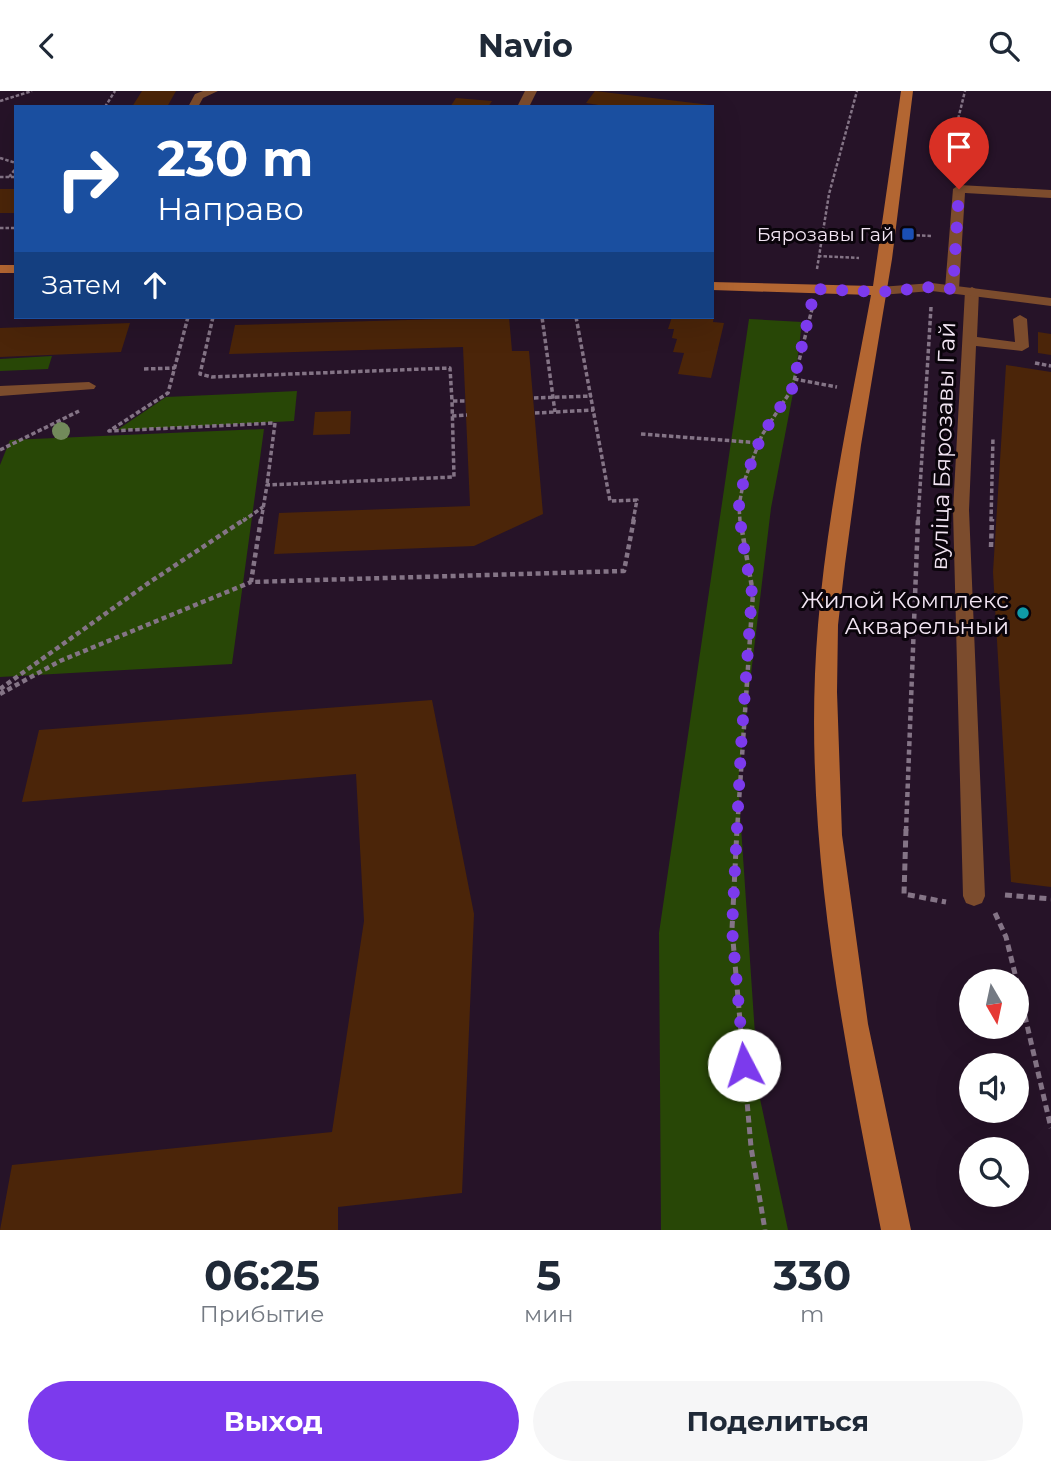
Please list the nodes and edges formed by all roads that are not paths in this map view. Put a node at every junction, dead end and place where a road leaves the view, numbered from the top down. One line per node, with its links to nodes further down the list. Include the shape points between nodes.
1 (213, 91): 3 (lane, via 199,96)
2 (907, 91): 8 (main road)
3 (194, 105)
4 (1051, 194): 6 (lane, via 959,189)
5 (714, 286): 8 (main road)
6 (953, 289): 7 (street, вуліца Бярозавы Гай); 8 (street, вуліца Бярозавы Гай)
7 (972, 291): 9 (street, вуліца Бярозавы Гай); 11 (lane, вуліца Бярозавы Гай)
8 (880, 292): 15 (main road, via 828,625 826,692 830,835 854,1024)
9 (1051, 302)
10 (1020, 319): 11 (lane, via 1021,347)
11 (971, 341): 14 (lane, вуліца Бярозавы Гай, via 961,510)
12 (89, 386): 13 (lane)
13 (0, 391)
14 (974, 896)
15 (897, 1230)

